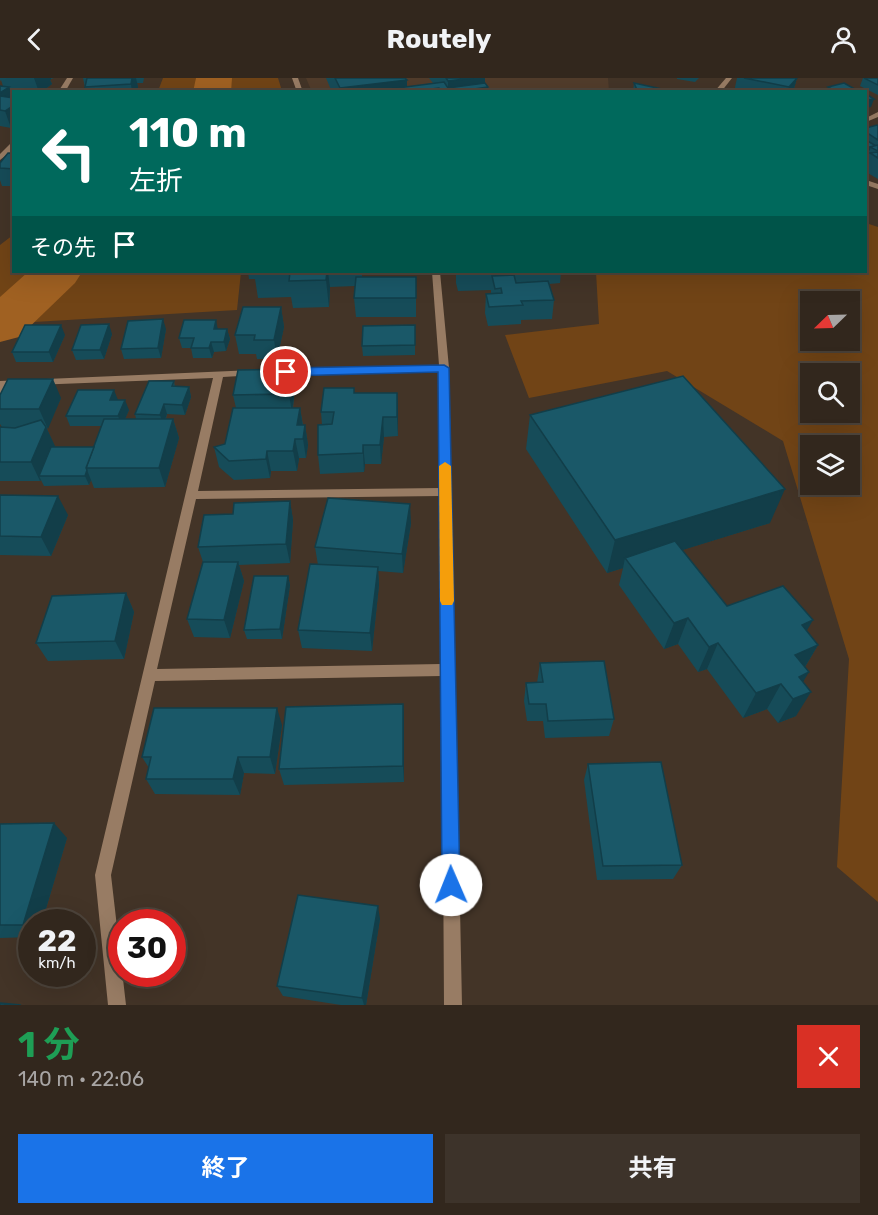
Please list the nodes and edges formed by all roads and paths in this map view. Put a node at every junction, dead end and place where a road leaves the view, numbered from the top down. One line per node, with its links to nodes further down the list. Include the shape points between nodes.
1 (729, 78): 2 (street)
2 (719, 90)
3 (12, 147): 4 (street)
4 (0, 158)
5 (436, 273): 6 (street)
6 (444, 368): 7 (street); 9 (street)
7 (219, 374): 8 (street, via 4,383); 10 (street)
8 (0, 391)
9 (446, 492): 10 (street); 11 (street)
10 (191, 495): 12 (street)
11 (448, 670): 12 (street); 14 (street)
12 (149, 675): 13 (street, via 103,875)
13 (117, 1005)
14 (453, 1005)

